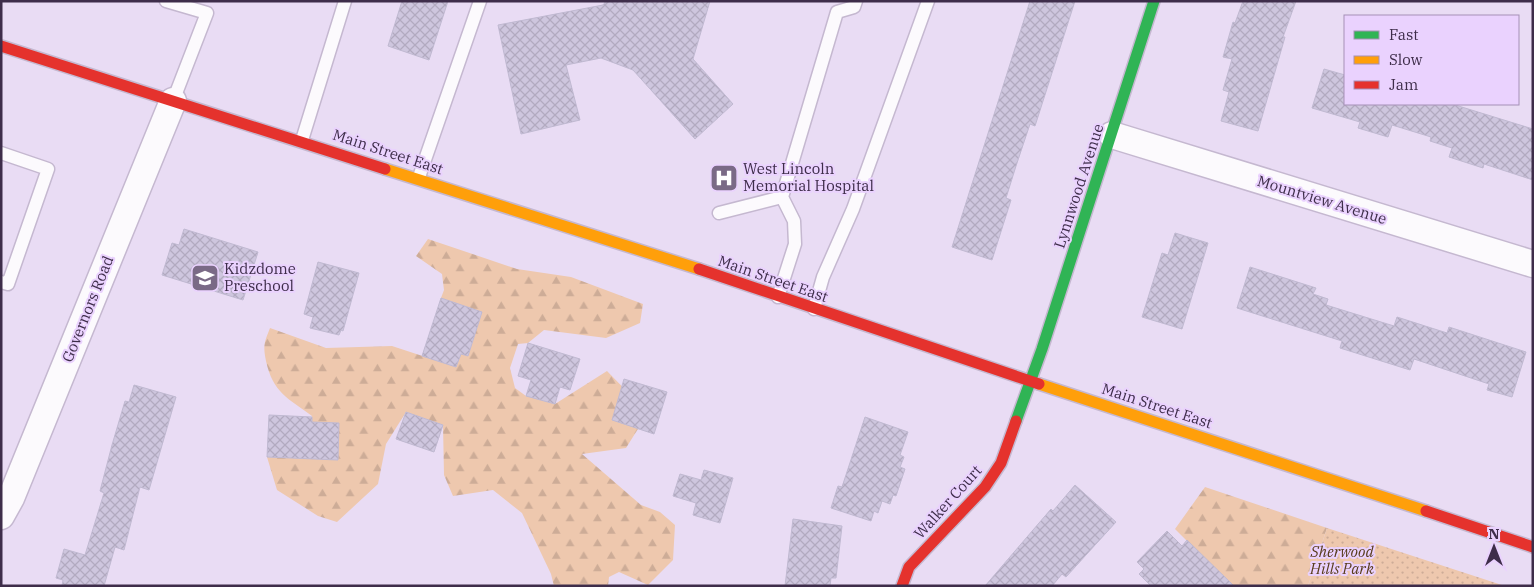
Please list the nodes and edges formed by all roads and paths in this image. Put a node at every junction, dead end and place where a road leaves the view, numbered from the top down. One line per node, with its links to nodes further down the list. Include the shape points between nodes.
1 (166, 1): 8 (lane, via 207,13)
2 (345, 1): 10 (lane)
3 (480, 1): 12 (lane)
4 (856, 1): 13 (lane, via 854,7 837,12)
5 (928, 1): 18 (lane)
6 (1154, 1): 9 (main road, Lynnwood Avenue)
7 (1, 46): 8 (main road, Main Street East)
8 (173, 101): 10 (main road, Main Street East); 20 (street, Governors Road)
9 (1112, 135): 15 (street, Mountview Avenue); 19 (main road, Lynnwood Avenue)
10 (302, 140): 12 (main road, Main Street East)
11 (1, 153): 16 (lane, via 48,169)
12 (419, 177): 17 (main road, Main Street East)
13 (782, 198): 14 (lane); 17 (lane, via 794,221 795,244)
14 (719, 213)
15 (1533, 264)
16 (5, 283)
17 (778, 296): 18 (main road, Main Street East)
18 (814, 309): 19 (main road, Main Street East)
19 (1030, 379): 21 (main road, Main Street East); 22 (main road, Walker Court, via 1001,463 985,487 909,567)
20 (1, 516)
21 (1533, 547)
22 (902, 586)

